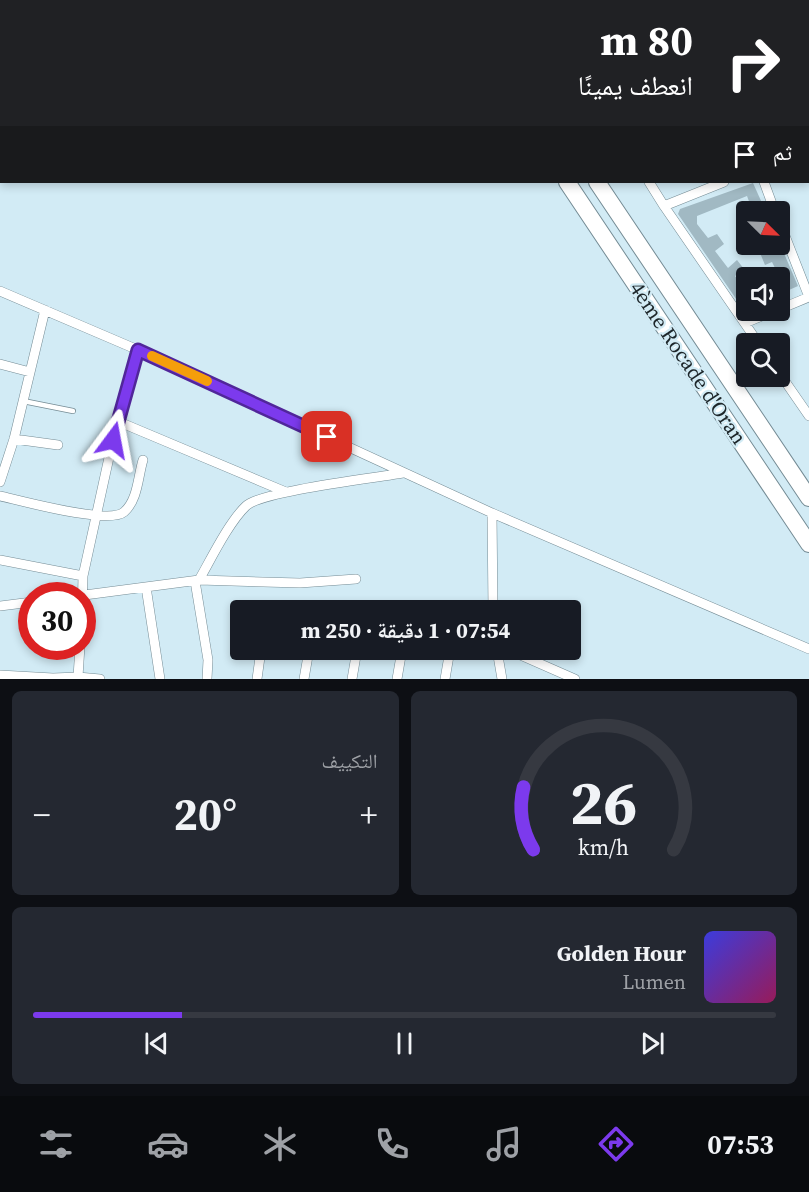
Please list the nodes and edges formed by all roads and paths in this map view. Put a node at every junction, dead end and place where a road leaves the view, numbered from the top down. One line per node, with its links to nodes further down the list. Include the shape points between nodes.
1 (557, 183): 10 (highway)
2 (568, 183): 10 (highway, 4ème Rocade d'Oran)
3 (650, 183): 8 (street)
4 (722, 183): 8 (street)
5 (764, 183): 7 (street)
6 (601, 185): 33 (highway, 4ème Rocade d'Oran)
7 (771, 201)
8 (664, 206): 16 (street)
9 (790, 249): 12 (street)
10 (614, 251): 36 (highway, 4ème Rocade d'Oran)
11 (0, 291): 14 (street)
12 (809, 297): 13 (street)
13 (790, 305)
14 (45, 310): 18 (street); 20 (street)
15 (750, 321): 16 (street)
16 (745, 323): 17 (street)
17 (752, 333)
18 (138, 350): 25 (street); 29 (street)
19 (0, 364): 20 (street)
20 (30, 372): 22 (street)
21 (789, 387): 24 (street)
22 (23, 401): 23 (lane); 26 (street)
23 (73, 411)
24 (809, 416)
25 (117, 421): 31 (street); 35 (street)
26 (14, 439): 27 (street); 30 (street)
27 (58, 445)
28 (143, 460): 35 (street, via 136,490 125,511)
29 (403, 473): 31 (street); 34 (street)
30 (0, 482)
31 (286, 492): 40 (street, via 248,504)
32 (0, 496): 35 (street)
33 (809, 498)
34 (492, 513): 44 (street); 47 (street)
35 (98, 517): 38 (street)
36 (809, 544)
37 (0, 560): 38 (street)
38 (83, 576): 41 (street)
39 (356, 579): 40 (street, via 300,583)
40 (197, 580): 42 (street); 61 (street)
41 (82, 582)
42 (146, 587): 43 (street); 60 (street)
43 (96, 593)
44 (493, 600)
45 (18, 604): 46 (street)
46 (0, 606)
47 (809, 649)
48 (79, 660): 58 (street)
49 (260, 660): 62 (street)
50 (307, 660): 63 (street)
51 (355, 660): 64 (street)
52 (400, 660): 65 (street)
53 (448, 660): 66 (street)
54 (499, 660): 67 (street)
55 (528, 660): 57 (street)
56 (0, 675): 58 (street)
57 (559, 676): 68 (street)
58 (78, 677): 59 (street)
59 (100, 679)
60 (160, 679)
61 (207, 679)
62 (257, 679)
63 (304, 679)
64 (352, 679)
65 (397, 679)
66 (445, 679)
67 (502, 679)
68 (575, 679)

